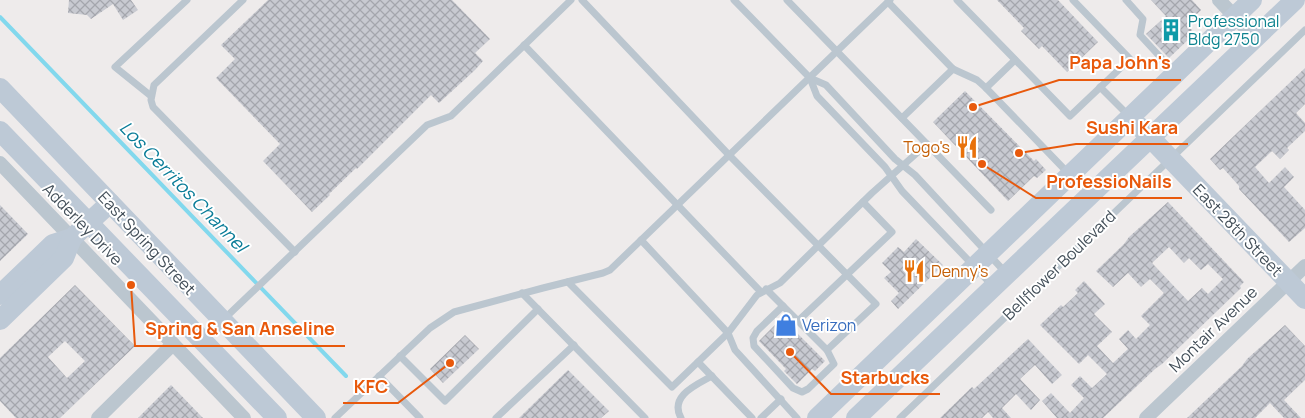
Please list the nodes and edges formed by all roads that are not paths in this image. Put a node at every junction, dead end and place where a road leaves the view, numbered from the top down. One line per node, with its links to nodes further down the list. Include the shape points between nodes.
1 (188, 0): 26 (lane, via 115,67)
2 (243, 0): 26 (lane, via 154,85)
3 (571, 0): 17 (lane)
4 (582, 0): 32 (lane)
5 (734, 0): 22 (lane)
6 (787, 0): 18 (lane)
7 (958, 0): 19 (lane)
8 (1073, 0): 23 (lane, via 1130,59)
9 (1126, 0): 21 (lane, via 1143,19 1140,35)
10 (1219, 0): 14 (street)
11 (1252, 0): 14 (main road)
12 (1295, 0): 16 (main road, Bellflower Boulevard)
13 (889, 1): 18 (lane); 20 (lane)
14 (1234, 17): 16 (street); 21 (main road)
15 (1305, 30): 33 (lane, Bellflower Boulevard)
16 (1254, 37): 30 (main road, Bellflower Boulevard)
17 (524, 45): 40 (lane); 46 (lane, via 451,116 427,125)
18 (837, 52): 22 (lane); 28 (lane)
19 (1015, 60): 23 (lane, via 1070,116); 25 (lane)
20 (953, 69): 25 (lane); 28 (lane)
21 (1175, 73): 27 (main road)
22 (810, 78): 32 (lane); 35 (lane, via 826,85); 37 (lane, via 817,96)
23 (1100, 87): 27 (lane)
24 (0, 88): 39 (main road, East Spring Street)
25 (986, 88): 36 (lane)
26 (151, 96): 46 (lane, via 153,107)
27 (1130, 117): 30 (main road, East 28th Street); 36 (main road)
28 (902, 118): 31 (lane)
29 (0, 131): 42 (main road, East Spring Street)
30 (1149, 137): 33 (main road, East 28th Street); 50 (main road, Bellflower Boulevard)
31 (926, 144): 35 (lane); 41 (lane)
32 (730, 155): 40 (lane); 45 (lane)
33 (1170, 159): 52 (main road, East 28th Street); 85 (lane, Bellflower Boulevard)
34 (0, 163): 43 (street, Adderley Drive)
35 (902, 166): 37 (lane); 47 (lane, via 915,175)
36 (1070, 174): 47 (main road)
37 (892, 175): 38 (lane); 47 (lane, via 902,191)
38 (863, 202): 45 (lane); 49 (lane, via 892,232)
39 (110, 203): 42 (main road); 60 (main road, East Spring Street)
40 (678, 205): 44 (lane); 53 (lane)
41 (991, 210)
42 (89, 224): 43 (main road); 73 (main road, East Spring Street)
43 (72, 238): 55 (main road, via 53,244); 59 (main road, via 64,258); 63 (street, Adderley Drive)
44 (642, 240): 51 (lane, via 603,274); 62 (lane)
45 (818, 246): 49 (lane); 53 (lane, via 780,282)
46 (294, 252): 60 (lane)
47 (981, 260): 50 (lane); 50 (lane); 83 (main road)
48 (1305, 266): 52 (street, Montair Avenue)
49 (847, 275): 61 (lane); 65 (lane, via 876,304)
50 (1000, 280): 84 (main road, Bellflower Boulevard)
51 (568, 282): 54 (lane); 67 (lane, via 672,387)
52 (1288, 282): 56 (main road, East 28th Street); 86 (street, Montair Avenue)
53 (763, 290): 57 (lane); 62 (lane)
54 (522, 293): 58 (lane); 66 (lane, via 454,312 430,328)
55 (0, 295)
56 (1305, 299)
57 (783, 306): 61 (lane); 65 (lane, via 753,338 754,346 793,388 802,392 808,389 834,364)
58 (538, 309): 64 (lane); 66 (lane, via 445,401)
59 (0, 320)
60 (222, 321): 74 (main road, East Spring Street)
61 (798, 321): 65 (lane)
62 (728, 333): 67 (lane); 70 (lane, via 735,350)
63 (173, 344): 71 (street); 72 (street, Adderley Drive)
64 (574, 345): 77 (lane); 78 (lane)
65 (827, 350)
66 (400, 356): 68 (lane)
67 (698, 362): 69 (lane)
68 (379, 376): 75 (lane); 76 (lane)
69 (712, 376): 79 (lane, via 680,397); 80 (lane)
70 (781, 399): 81 (lane); 82 (lane)
71 (98, 418)
72 (244, 418)
73 (277, 418)
74 (316, 418)
75 (335, 418)
76 (420, 418)
77 (496, 418)
78 (646, 418)
79 (681, 418)
80 (752, 418)
81 (760, 418)
82 (797, 418)
83 (816, 418)
84 (856, 418)
85 (900, 418)
86 (1146, 418)

